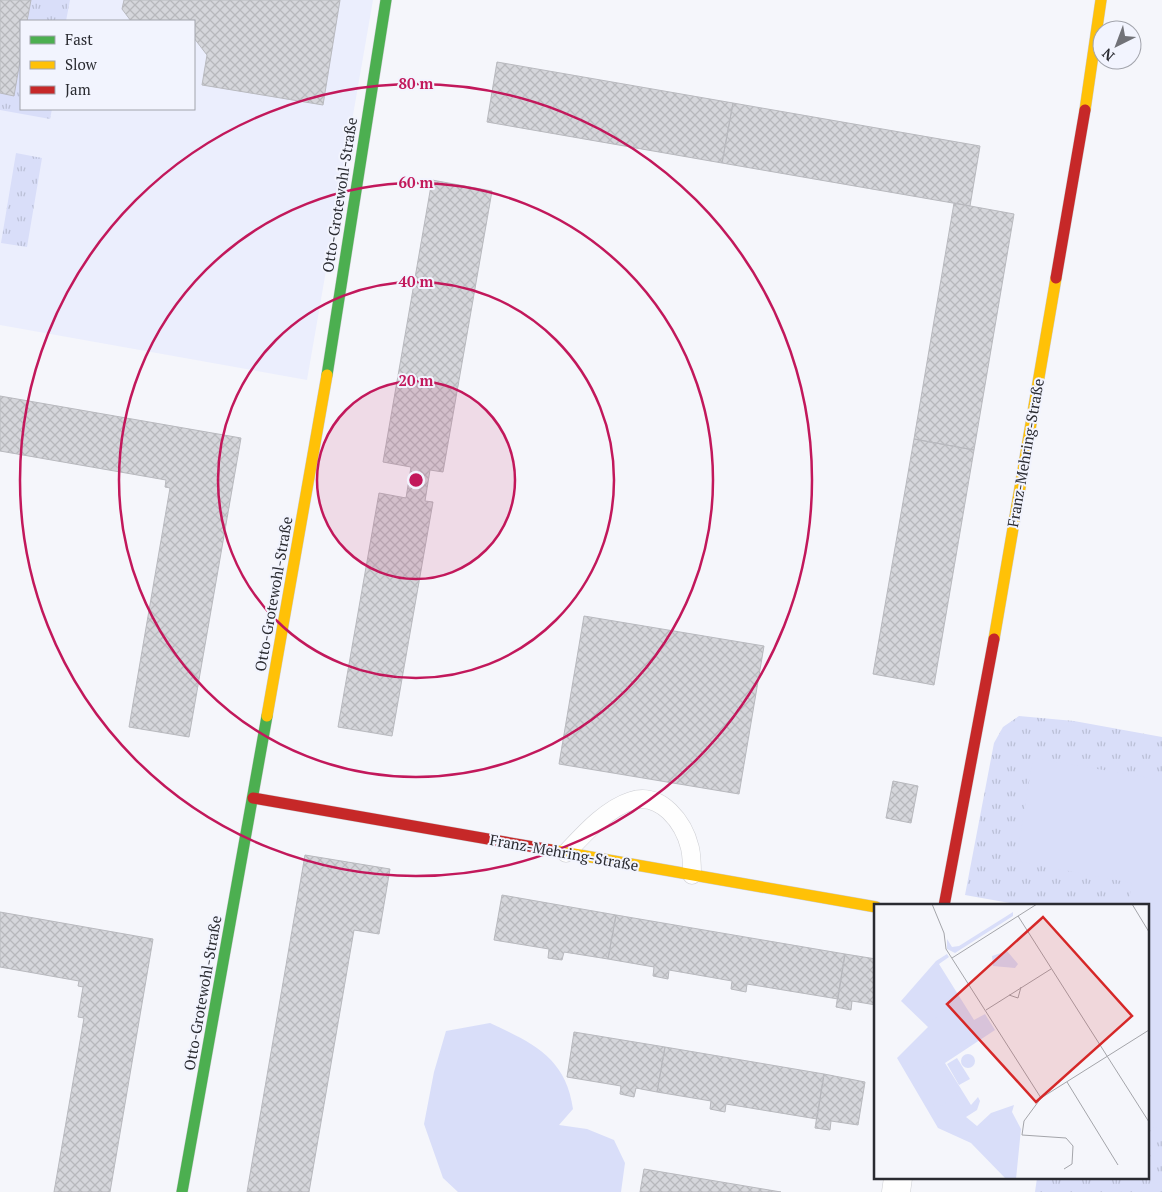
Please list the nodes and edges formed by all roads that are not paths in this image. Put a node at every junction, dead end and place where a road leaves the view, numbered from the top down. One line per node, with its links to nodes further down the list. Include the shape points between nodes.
1 (386, 0): 3 (street, Otto-Grotewohl-Straße, via 326,383)
2 (1101, 0): 6 (street, Franz-Mehring-Straße, via 1083,124 982,707)
3 (253, 798): 4 (street, Franz-Mehring-Straße); 8 (street, Otto-Grotewohl-Straße)
4 (566, 853): 5 (street, Franz-Mehring-Straße); 5 (lane, via 616,808 633,800 651,800 672,813 682,830 690,848)
5 (692, 875): 7 (street, Franz-Mehring-Straße)
6 (944, 904)
7 (874, 907)
8 (182, 1192)

